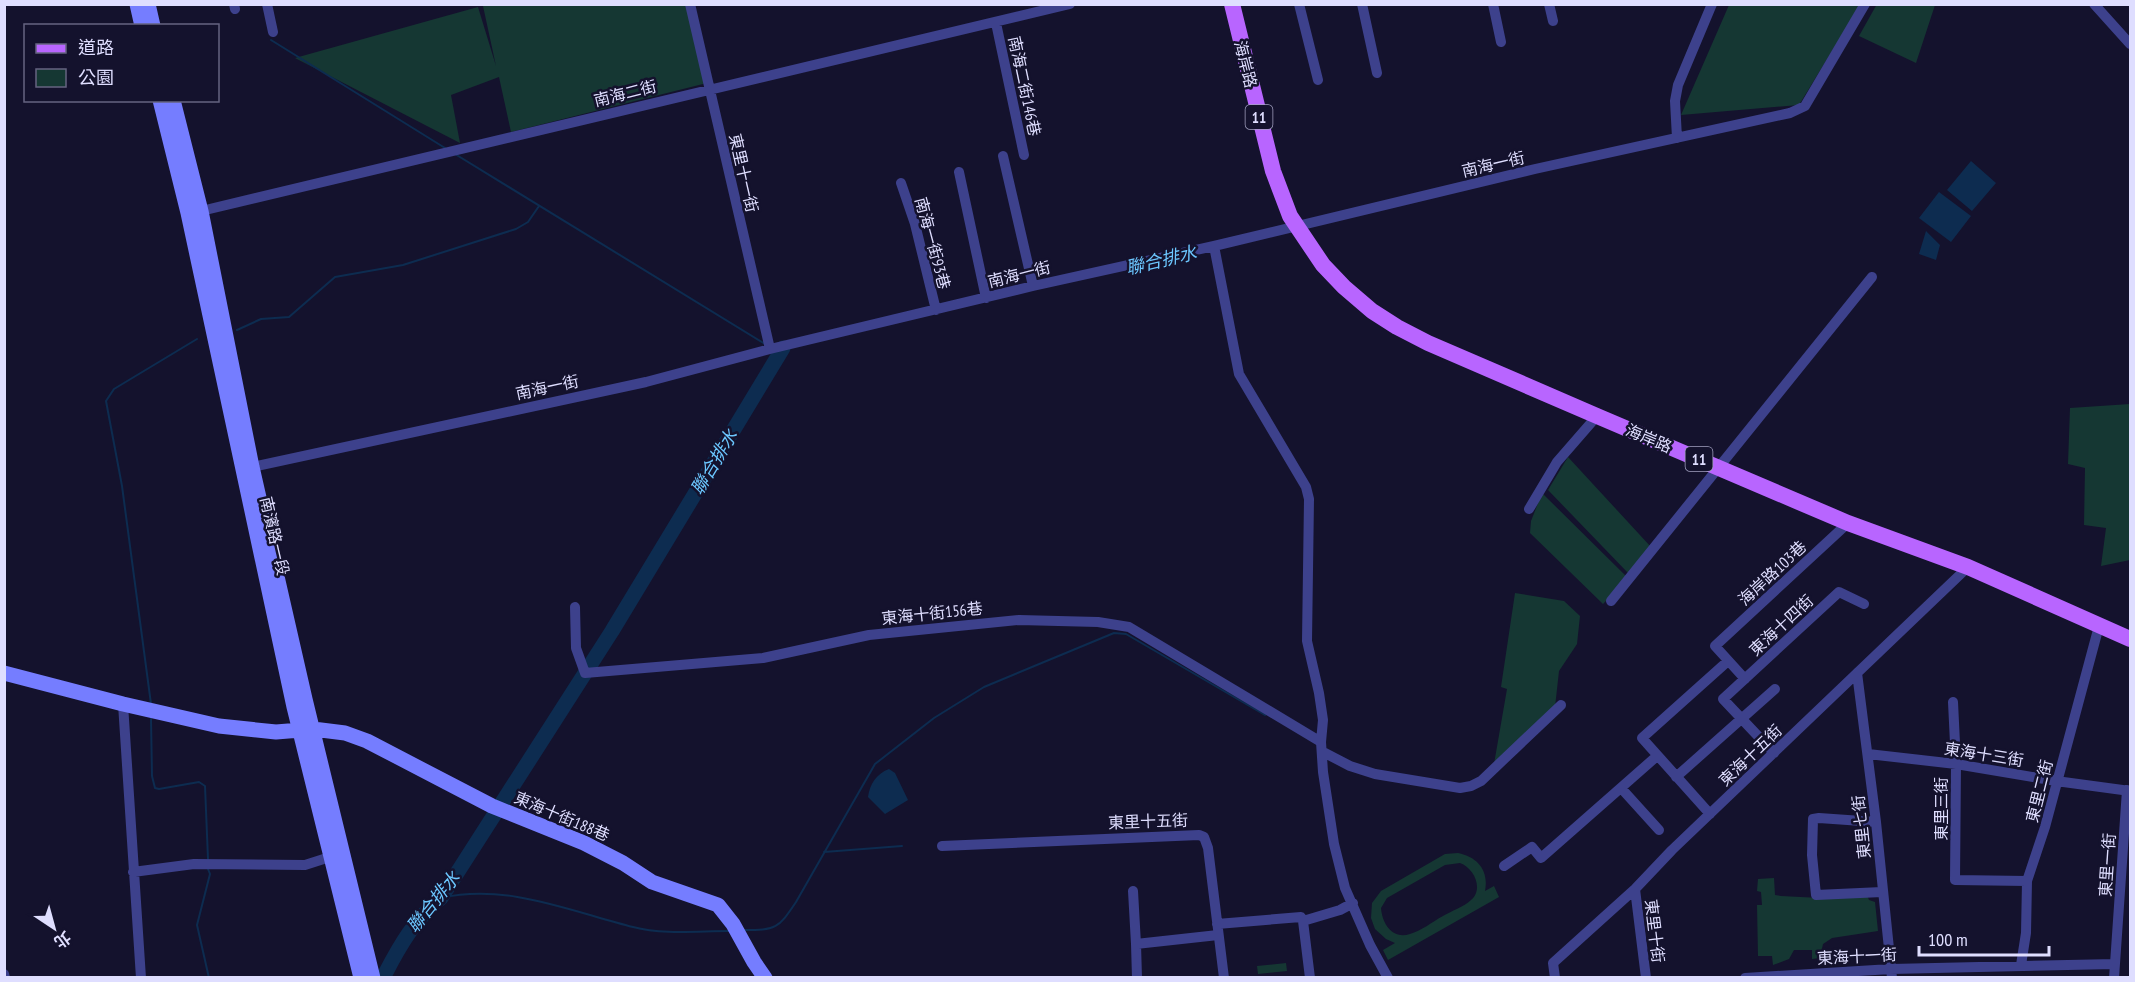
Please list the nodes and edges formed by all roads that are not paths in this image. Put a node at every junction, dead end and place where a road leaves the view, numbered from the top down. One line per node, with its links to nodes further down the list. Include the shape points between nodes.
1 (137, 4): 17 (main road)
2 (148, 4): 18 (main road)
3 (267, 4): 19 (street)
4 (690, 4): 24 (street, 東里十一街)
5 (1070, 4): 14 (street, 南海二街)
6 (1232, 4): 33 (main road, 海岸路 / 11, via 1273,171)
7 (1299, 4): 23 (street)
8 (1362, 4): 22 (street)
9 (1493, 4): 20 (street)
10 (1549, 4): 15 (street)
11 (1712, 4): 27 (street, via 1678,85)
12 (1865, 4): 27 (street, 南海一街, via 1804,108)
13 (2094, 4): 21 (street)
14 (1030, 9): 16 (street, 南海二街)
15 (1552, 21)
16 (996, 23): 24 (street, 南海二街); 28 (street, 南海二街146巷)
17 (142, 24)
18 (153, 24)
19 (273, 32)
20 (1501, 42)
21 (2130, 44)
22 (1377, 73)
23 (1318, 80)
24 (709, 89): 32 (street, 南海二街); 39 (street, 東里十一街)
25 (161, 102): 32 (main road, 南濱路一段)
26 (173, 102): 32 (main road, 南濱路一段)
27 (1677, 138): 33 (street, 南海一街)
28 (1024, 155)
29 (1003, 156): 36 (street)
30 (959, 172): 37 (street)
31 (901, 183): 38 (street, 南海一街93巷)
32 (194, 212): 41 (main road, 南濱路一段)
33 (1298, 228): 34 (street, 南海一街); 40 (main road, 海岸路 / 11, via 1323,265 1344,287 1397,327)
34 (1214, 246): 36 (street, 南海一街); 61 (street, via 1239,374 1301,475 1309,499 1307,641 1320,693)
35 (1872, 277): 42 (street)
36 (1033, 286): 37 (street, 南海一街)
37 (986, 298): 38 (street, 南海一街)
38 (936, 310): 39 (street, 南海一街)
39 (770, 348): 41 (street, 南海一街, via 646,382)
40 (1597, 416): 42 (main road, 海岸路 / 11); 43 (street, via 1557,462)
41 (247, 468): 60 (main road, 南濱路一段)
42 (1720, 468): 44 (main road, 海岸路 / 11); 46 (street)
43 (1529, 509)
44 (1848, 523): 45 (main road, 海岸路 / 11); 51 (street, 海岸路103巷, via 1715,646)
45 (1968, 567): 49 (main road, 海岸路 / 11); 53 (street, 東海十五街)
46 (1611, 602)
47 (1864, 604): 54 (street, 東海十四街, via 1839,592)
48 (574, 607): 61 (street, 東海十街156巷, via 576,648 585,673 763,658 869,635 1019,620 1098,622 1129,627)
49 (2099, 626): 50 (main road, 海岸路 / 11); 67 (street, 東里二街)
50 (2130, 639)
51 (1728, 661): 54 (street); 64 (street, 東海十四街, via 1642,738)
52 (4, 673): 57 (main road, 東海十街188巷)
53 (1857, 673): 62 (street, 東海十五街); 63 (street, 東里七街)
54 (1745, 680): 59 (street, 東海十四街, via 1723,699)
55 (1775, 689): 59 (street)
56 (1953, 702): 65 (street, 東里三街)
57 (123, 704): 60 (main road, 東海十街188巷, via 219,726 276,732); 76 (street)
58 (1561, 705): 61 (street, via 1487,776 1460,788 1375,774 1350,766)
59 (1742, 719): 62 (street); 66 (street)
60 (307, 730): 74 (main road, 南濱路一段); 91 (main road, 南濱路一段); 92 (main road, 東海十街188巷, via 345,733 367,741 498,809 584,843 652,882 717,905)
61 (1322, 747): 81 (street, via 1334,844 1345,888)
62 (1774, 753): 70 (street, 東海十五街)
63 (1868, 754): 65 (street, 東海十三街); 71 (street, 東里七街)
64 (1657, 756): 66 (street); 68 (street)
65 (1956, 764): 67 (street, 東海十三街); 77 (street, 東里三街, via 1955,880)
66 (1676, 777): 70 (street)
67 (2056, 781): 69 (street, 東海十三街); 77 (street, 東里二街)
68 (1621, 788): 72 (street); 75 (street, via 1541,858 1532,847)
69 (2128, 790): 85 (street, 東里一街)
70 (1710, 814): 78 (street, 東海十五街)
71 (1876, 822): 80 (street, 東里七街); 80 (street, via 1813,819 1812,855 1816,895)
72 (1659, 830)
73 (942, 846): 83 (street, 東里十五街, via 1199,834 1208,848)
74 (333, 856): 76 (street, via 305,865 194,864); 90 (main road, 南濱路一段)
75 (1504, 866)
76 (133, 872): 89 (street)
77 (2027, 881): 86 (street, 東里二街)
78 (1635, 889): 97 (street, 東海十五街, via 1553,963); 98 (street, 東里十街)
79 (1132, 891): 84 (street)
80 (1882, 892): 87 (street, 東里七街)
81 (1353, 903): 82 (street); 96 (street)
82 (1303, 921): 83 (street, via 1301,917); 95 (street)
83 (1218, 929): 84 (street); 94 (street, 東里十五街)
84 (1136, 944): 93 (street)
85 (2115, 964): 86 (street, 東海十一街); 99 (street, 東里一街)
86 (2021, 965): 87 (street, 東海十一街)
87 (1892, 973): 88 (street, 東海十一街)
88 (1752, 977)
89 (141, 978)
90 (362, 978)
91 (373, 978)
92 (765, 978)
93 (1137, 978)
94 (1224, 978)
95 (1310, 978)
96 (1388, 978)
97 (1555, 978)
98 (1646, 978)
99 (2114, 978)

